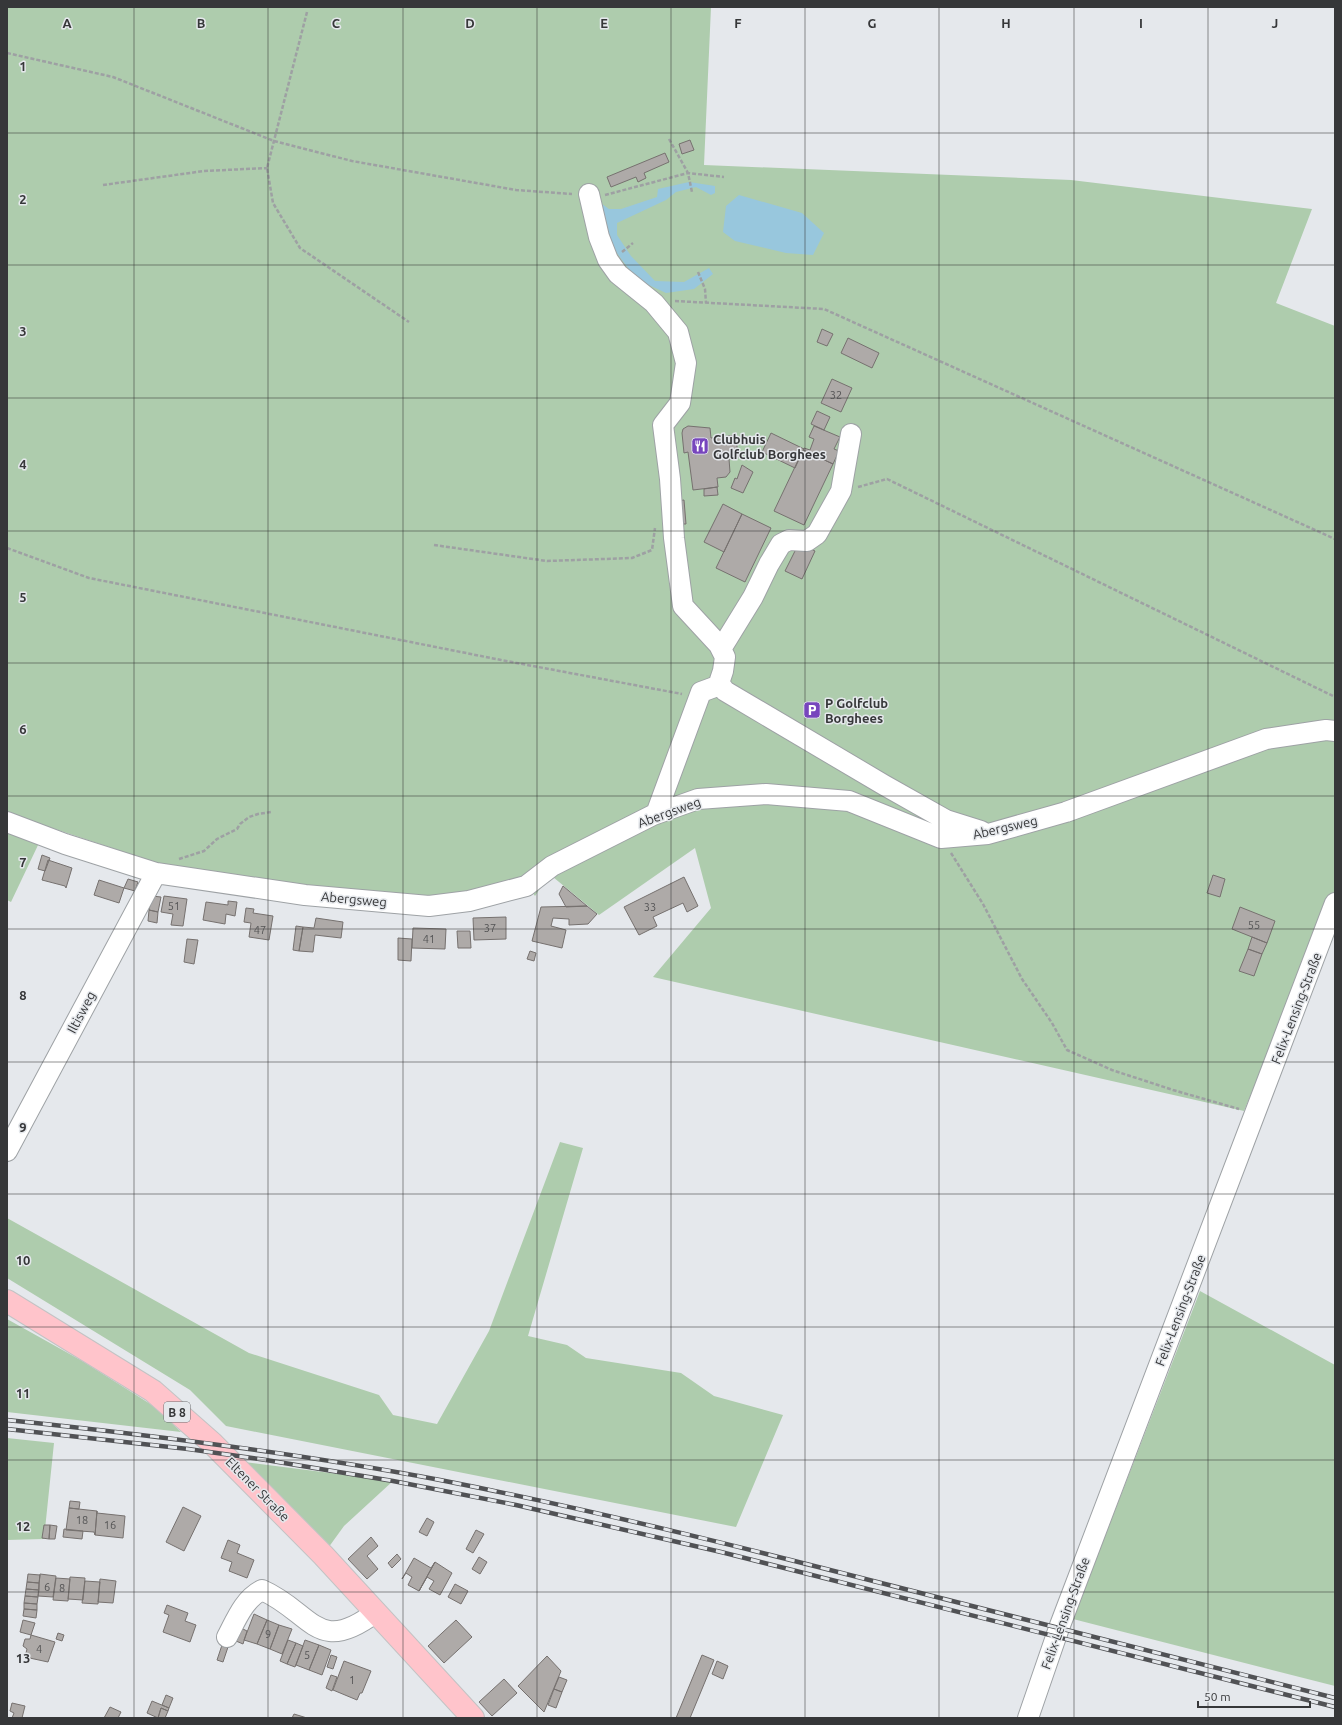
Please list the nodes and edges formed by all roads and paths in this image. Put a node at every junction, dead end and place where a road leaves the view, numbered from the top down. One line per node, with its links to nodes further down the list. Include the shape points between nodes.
1 (307, 12): 4 (path)
2 (7, 53): 4 (path, via 113,77)
3 (669, 139): 6 (path)
4 (274, 141): 5 (path); 10 (path, via 352,161 448,179 516,190)
5 (267, 168): 8 (path, via 204,171); 16 (path, via 273,203 300,248)
6 (688, 173): 7 (path); 9 (path); 10 (path, via 608,195)
7 (724, 177)
8 (103, 185)
9 (692, 192)
10 (589, 194): 15 (street, via 599,237 608,260 618,274)
11 (633, 244): 12 (path)
12 (617, 256)
13 (698, 272): 14 (path, via 706,289)
14 (706, 303): 15 (path, via 672,301); 20 (path, via 824,309)
15 (658, 307): 23 (street, via 678,332 686,363 680,403 663,425 683,606)
16 (408, 322)
17 (851, 434): 18 (street)
18 (841, 491): 23 (street, via 814,537 803,542 789,540 777,548 753,597); 26 (path, via 887,480)
19 (655, 527): 21 (path, via 652,550 632,558 547,561)
20 (1335, 538)
21 (434, 545)
22 (7, 548): 25 (path, via 89,578 673,693 692,695)
23 (721, 649): 24 (street, via 725,657)
24 (720, 685): 25 (street); 31 (street, via 725,691 946,820)
25 (701, 692): 29 (street)
26 (1335, 696)
27 (1335, 731): 31 (street, Abergsweg, via 1326,730 1266,739 1066,812)
28 (271, 812): 33 (path, via 249,817 237,829 217,839 204,851 175,861)
29 (656, 814): 32 (street, Abergsweg, via 698,799 766,794 800,796 850,801); 33 (street, Abergsweg, via 552,866 526,886 469,901 429,906 305,895)
30 (7, 822): 33 (street, Abergsweg, via 64,844)
31 (988, 834): 32 (street, Abergsweg)
32 (941, 838): 35 (path, via 983,904 1022,979 1052,1022 1067,1050 1112,1070)
33 (160, 873): 36 (street, Iltisweg)
34 (1335, 904): 35 (street, Felix-Lensing-Straße)
35 (1256, 1114): 41 (street, Felix-Lensing-Straße, via 1059,1628)
36 (7, 1151)
37 (7, 1301): 38 (main road, Eltener Straße / B 8, via 153,1391 223,1454 323,1554)
38 (376, 1612): 39 (street, via 361,1624 346,1631 330,1632 318,1628 273,1595 262,1590 245,1604); 40 (main road, Eltener Straße / B 8)
39 (227, 1637)
40 (473, 1718)
41 (1028, 1718)

